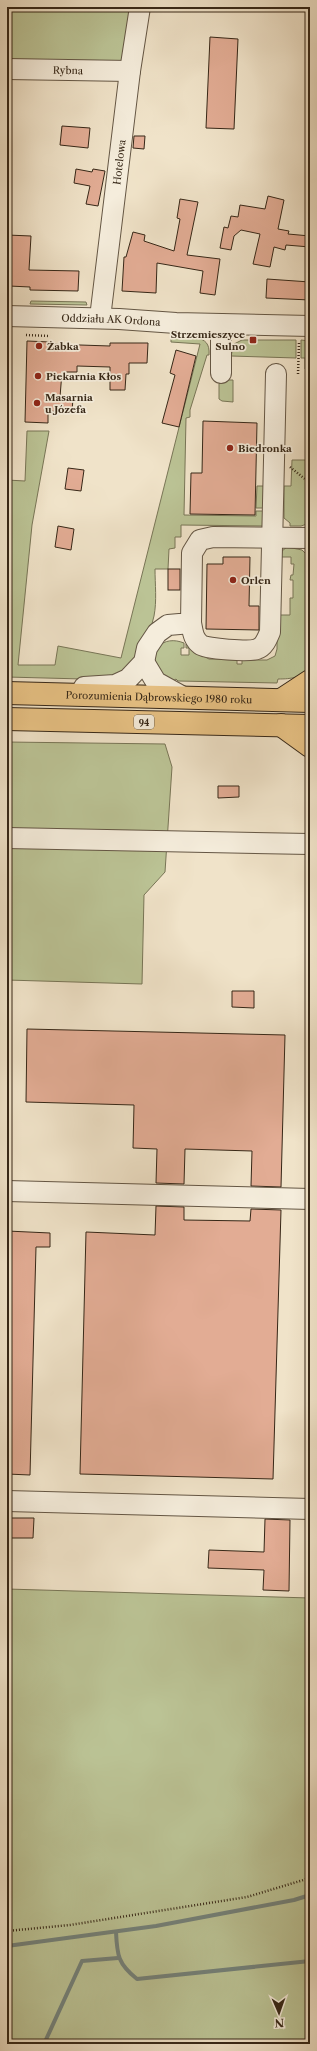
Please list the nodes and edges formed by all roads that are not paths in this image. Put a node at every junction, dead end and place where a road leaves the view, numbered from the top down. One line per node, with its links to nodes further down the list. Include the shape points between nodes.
1 (140, 7): 3 (street, Hotelowa)
2 (7, 69): 3 (street, Rybna)
3 (130, 71): 5 (street, Hotelowa)
4 (7, 316): 5 (street, Oddziału AK Ordona)
5 (100, 318): 6 (street, Oddziału AK Ordona)
6 (221, 324): 7 (street, Oddziału AK Ordona); 8 (street)
7 (304, 332)
8 (221, 373)
9 (276, 374): 10 (street)
10 (273, 538): 11 (street); 12 (street, via 213,537 200,540 192,553); 12 (street, via 270,632 266,642 257,650 210,649 194,639)
11 (310, 538)
12 (191, 623): 13 (street, via 168,625 157,633 147,648)
13 (144, 662): 16 (street, via 128,679 115,685 91,685); 17 (street, via 156,682)
14 (310, 681): 18 (main road)
15 (7, 693): 16 (main road, Porozumienia Dąbrowskiego 1980 roku)
16 (47, 694): 17 (main road, Porozumienia Dąbrowskiego 1980 roku)
17 (185, 698): 18 (main road, Porozumienia Dąbrowskiego 1980 roku)
18 (281, 700): 19 (main road, Porozumienia Dąbrowskiego 1980 roku)
19 (310, 701)
20 (7, 720): 21 (main road, 94)
21 (281, 725): 22 (main road, 94); 23 (main road)
22 (310, 726)
23 (310, 746)
24 (7, 838): 25 (street)
25 (310, 844)
26 (7, 1190): 27 (street)
27 (310, 1199)
28 (7, 1501): 29 (street)
29 (310, 1509)

